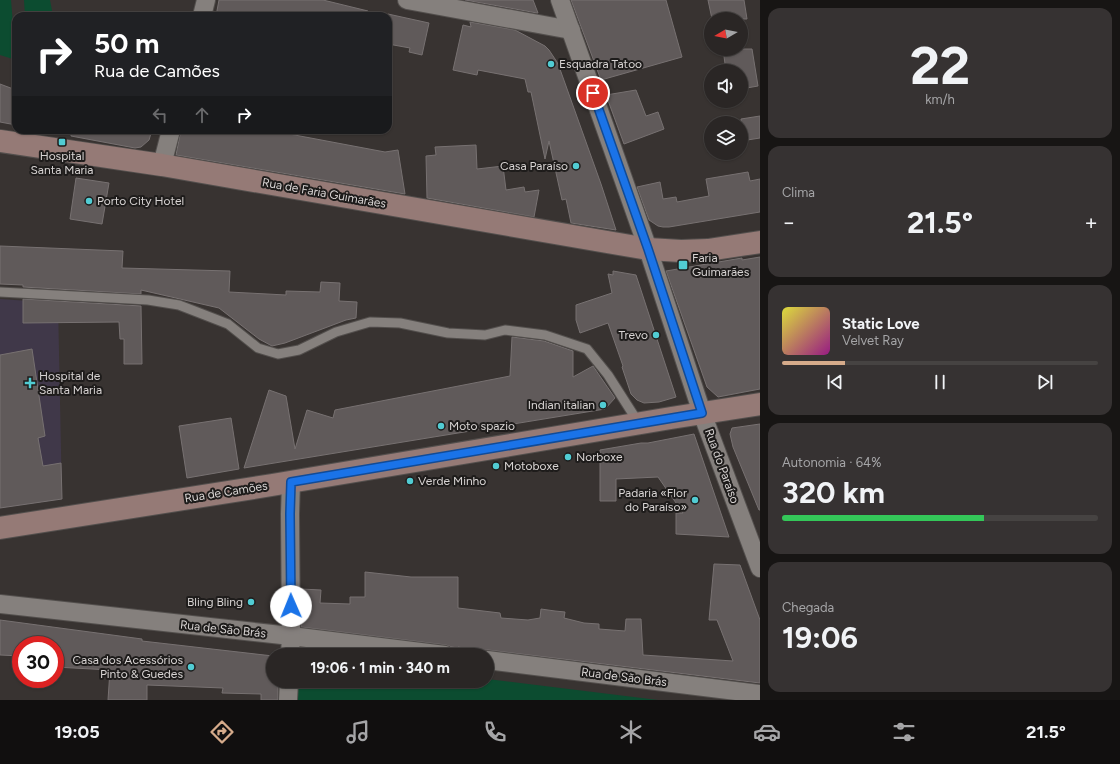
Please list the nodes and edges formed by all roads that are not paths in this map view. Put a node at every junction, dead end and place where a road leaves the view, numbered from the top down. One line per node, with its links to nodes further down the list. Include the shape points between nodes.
1 (206, 0): 4 (street)
2 (407, 0): 5 (street)
3 (560, 0): 5 (street, Rua do Paraíso)
4 (203, 12)
5 (571, 30): 10 (street, Rua do Paraíso)
6 (170, 134): 8 (street)
7 (0, 141): 8 (main road, Rua de Faria Guimarães)
8 (162, 165): 10 (main road, Rua de Faria Guimarães)
9 (760, 242): 10 (main road, Rua de Faria Guimarães, via 708,250)
10 (648, 249): 13 (street, Rua do Paraíso)
11 (0, 292): 14 (lane, via 148,300 179,305 228,324 258,348 278,354 299,350 336,332 370,322 400,323 448,333 485,335 505,330 545,335 587,349 608,375)
12 (760, 404): 13 (main road, Rua de Camões)
13 (702, 413): 14 (main road, Rua de Camões); 17 (street, Rua do Paraíso)
14 (639, 423): 15 (main road, Rua de Camões)
15 (291, 482): 16 (main road, Rua de Camões); 19 (street)
16 (0, 528)
17 (760, 568)
18 (0, 604): 19 (street, Rua de São Brás)
19 (291, 636): 20 (street); 21 (street, Rua de São Brás)
20 (290, 648)
21 (388, 648)
22 (494, 661): 24 (street, Rua de São Brás)
23 (289, 688): 25 (street)
24 (760, 694)
25 (288, 700)

